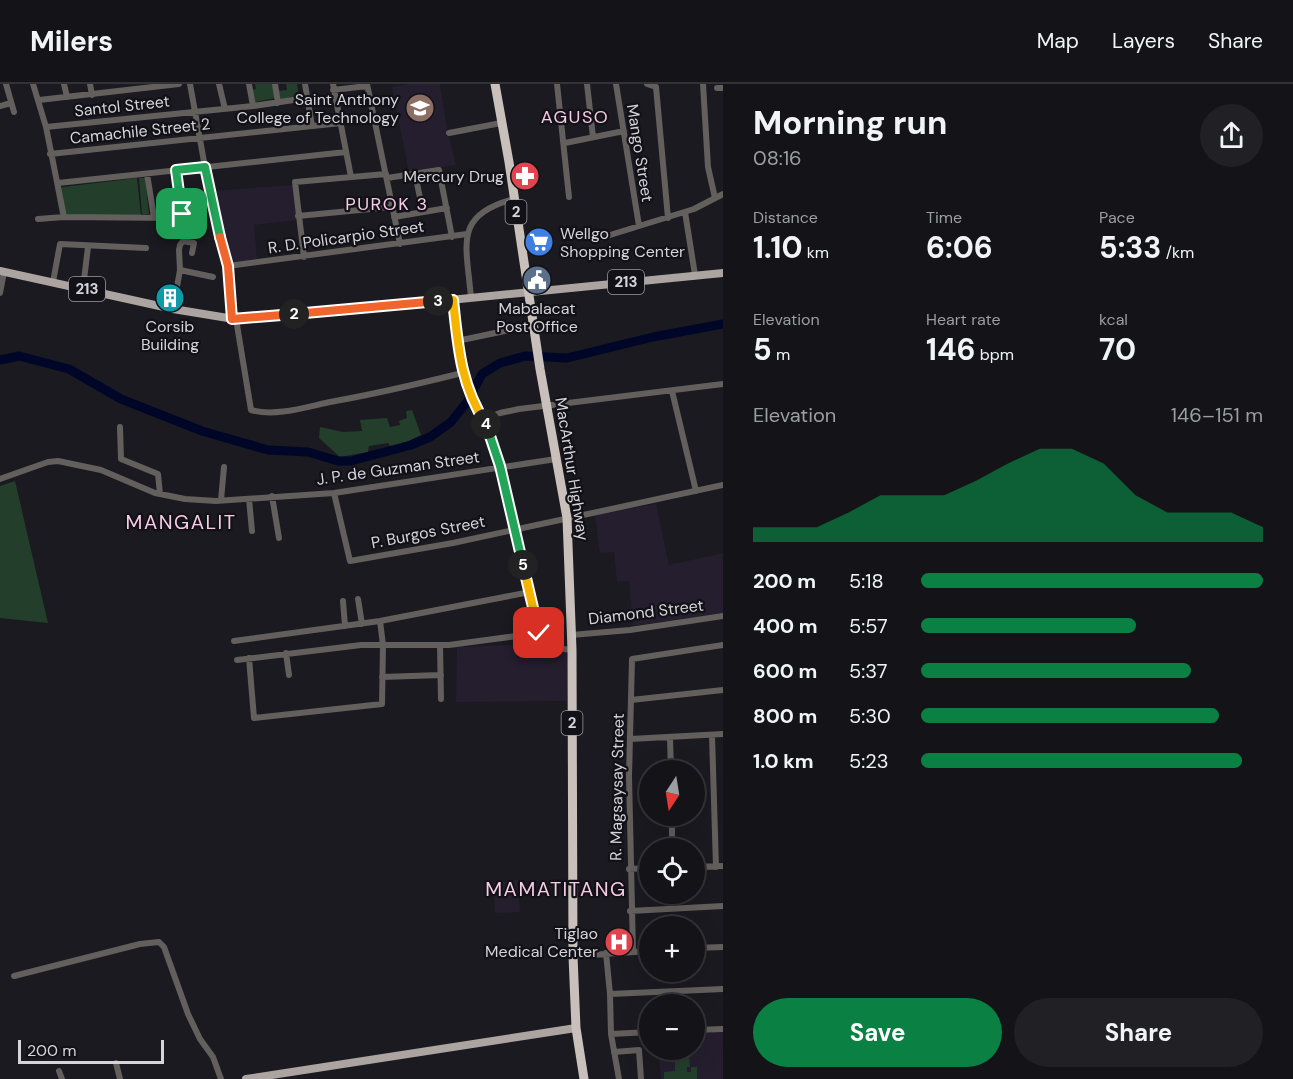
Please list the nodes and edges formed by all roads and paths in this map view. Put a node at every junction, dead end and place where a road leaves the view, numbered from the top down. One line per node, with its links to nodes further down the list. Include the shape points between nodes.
1 (6, 84): 25 (street)
2 (33, 84): 24 (street)
3 (64, 84): 22 (street)
4 (90, 84): 21 (street)
5 (179, 84): 19 (street)
6 (190, 84): 31 (street)
7 (219, 84): 29 (street)
8 (249, 84): 28 (street)
9 (275, 84): 26 (street)
10 (305, 84): 23 (street)
11 (495, 84): 33 (highway, MacArthur Highway / 2)
12 (558, 84): 40 (street)
13 (587, 84): 38 (street)
14 (616, 84): 36 (street, Mango Street)
15 (647, 84): 18 (street)
16 (703, 84): 52 (street, via 708,166)
17 (367, 85): 20 (street); 47 (street)
18 (658, 86): 62 (street)
19 (121, 87): 21 (street)
20 (333, 87): 32 (street)
21 (93, 95): 22 (street)
22 (67, 97): 24 (street)
23 (307, 98): 26 (street, Santol Street); 34 (street)
24 (39, 100): 35 (street)
25 (11, 103): 27 (street); 30 (street)
26 (278, 103): 28 (street, Santol Street)
27 (0, 106)
28 (253, 106): 29 (street, Santol Street)
29 (225, 109): 31 (street, Santol Street)
30 (14, 112)
31 (195, 112): 35 (street, Santol Street); 39 (street)
32 (341, 123): 34 (street, Camachile Street 2); 41 (street)
33 (501, 123): 37 (street); 53 (highway, MacArthur Highway / 2)
34 (312, 126): 39 (street, Camachile Street 2)
35 (46, 127): 42 (street)
36 (624, 131): 38 (street); 64 (street, Mango Street)
37 (449, 133)
38 (593, 137): 40 (street)
39 (201, 139): 42 (street, Camachile Street 2); 43 (street)
40 (565, 143): 51 (street)
41 (346, 152): 43 (street); 48 (street)
42 (50, 154): 49 (street)
43 (205, 167): 44 (street); 73 (street)
44 (176, 170): 45 (street); 60 (street, via 181,216)
45 (147, 174): 49 (street); 60 (street)
46 (415, 174): 47 (street); 55 (street, via 439,170); 56 (street)
47 (386, 176): 48 (street); 54 (street)
48 (351, 177): 58 (street, via 295,182)
49 (58, 183): 59 (street)
50 (723, 194): 52 (street)
51 (569, 196)
52 (715, 198): 57 (street)
53 (514, 199): 65 (street, via 480,214 471,222); 82 (highway, MacArthur Highway / 2)
54 (391, 207): 58 (street); 61 (street)
55 (447, 208): 56 (street); 66 (street)
56 (423, 212): 61 (street)
57 (685, 212): 62 (street); 77 (street)
58 (298, 216): 72 (street)
59 (64, 217): 60 (street); 63 (street)
60 (154, 217)
61 (394, 217): 68 (street)
62 (668, 218): 64 (street)
63 (38, 219)
64 (639, 226): 67 (street)
65 (467, 234): 66 (street, R. D. Policarpio Street); 83 (street)
66 (452, 237): 68 (street, R. D. Policarpio Street)
67 (594, 240)
68 (400, 244): 72 (street, R. D. Policarpio Street)
69 (88, 247): 70 (street); 79 (street, via 60,244); 80 (street)
70 (146, 248)
71 (192, 253): 74 (street, via 194,243 183,241 179,250)
72 (304, 257): 73 (street, R. D. Policarpio Street)
73 (228, 266): 86 (street)
74 (180, 270): 78 (street); 85 (street)
75 (2, 272): 79 (main road, 213); 81 (street)
76 (723, 273): 77 (main road, 213)
77 (695, 275): 82 (main road, 213)
78 (213, 278)
79 (53, 282): 80 (main road, 213)
80 (84, 288): 85 (main road, 213)
81 (0, 293)
82 (530, 293): 83 (main road, 213); 87 (highway, MacArthur Highway / 2)
83 (471, 298): 84 (main road, 213)
84 (453, 300): 86 (main road, 213); 88 (street)
85 (173, 309): 86 (main road, 213)
86 (234, 319): 89 (street, via 251,410 257,412 318,405)
87 (533, 325): 88 (street); 92 (highway, MacArthur Highway / 2)
88 (457, 340): 89 (street)
89 (462, 373): 93 (street)
90 (723, 384): 91 (street)
91 (672, 391): 92 (street); 100 (street)
92 (547, 406): 93 (street, via 500,412); 95 (highway, MacArthur Highway / 2)
93 (483, 419): 96 (street)
94 (120, 427): 102 (street, via 121,459 158,474)
95 (556, 459): 96 (street, J. P. de Guzman Street); 106 (highway, MacArthur Highway / 2)
96 (500, 466): 101 (street, J. P. de Guzman Street); 107 (street)
97 (224, 467): 105 (street)
98 (0, 479): 102 (street, J. P. de Guzman Street, via 58,461 100,470)
99 (723, 485): 100 (street, P. Burgos Street)
100 (696, 491): 106 (street, P. Burgos Street)
101 (334, 493): 103 (street, J. P. de Guzman Street); 107 (street, P. Burgos Street, via 350,561)
102 (160, 494): 105 (street, J. P. de Guzman Street)
103 (272, 496): 104 (street, J. P. de Guzman Street); 109 (street)
104 (249, 499): 105 (street, J. P. de Guzman Street); 108 (street)
105 (221, 500)
106 (567, 518): 107 (street, P. Burgos Street); 118 (highway, MacArthur Highway / 2)
107 (514, 529): 110 (street)
108 (252, 531)
109 (279, 538)
110 (530, 592): 114 (street); 117 (street)
111 (358, 599): 115 (street)
112 (343, 601): 116 (street)
113 (723, 616): 118 (street, Diamond Street)
114 (380, 621): 115 (street); 120 (street)
115 (362, 624): 116 (street)
116 (345, 626): 119 (street)
117 (539, 633): 122 (street); 123 (street, via 542,648)
118 (572, 635): 123 (highway, MacArthur Highway / 2)
119 (234, 641)
120 (383, 645): 122 (street); 124 (street); 129 (street)
121 (723, 645): 132 (street, R. Magsaysay Street, via 632,659)
122 (440, 646): 128 (street)
123 (572, 650): 148 (highway, MacArthur Highway / 2)
124 (286, 653): 125 (street); 127 (street)
125 (249, 658): 126 (street); 129 (street, via 254,718 382,704)
126 (237, 660)
127 (289, 675)
128 (441, 675): 129 (street); 131 (street)
129 (382, 677)
130 (723, 690): 132 (street)
131 (441, 699)
132 (631, 700): 136 (street, R. Magsaysay Street)
133 (723, 734): 134 (street)
134 (712, 735): 135 (street); 138 (street)
135 (670, 737): 136 (street); 137 (street)
136 (630, 739): 139 (street, R. Magsaysay Street)
137 (671, 760)
138 (720, 867)
139 (629, 869): 140 (street); 142 (street, R. Magsaysay Street)
140 (639, 869)
141 (723, 906): 142 (street)
142 (630, 911): 145 (street, R. Magsaysay Street)
143 (723, 947): 144 (street)
144 (705, 948)
145 (633, 952): 146 (street); 147 (street)
146 (639, 952)
147 (606, 953): 148 (street); 151 (street)
148 (573, 956): 152 (highway, MacArthur Highway / 2)
149 (14, 976): 162 (street, via 159,942 164,946 188,1014)
150 (723, 989): 151 (street)
151 (610, 994): 156 (street)
152 (576, 1028): 163 (main road); 164 (highway, MacArthur Highway / 2)
153 (723, 1029): 154 (street)
154 (705, 1030)
155 (639, 1033): 156 (street)
156 (611, 1034): 157 (street)
157 (614, 1052): 165 (street); 166 (street, via 639,1050)
158 (116, 1063): 161 (street)
159 (59, 1071): 160 (street)
160 (62, 1079)
161 (120, 1079)
162 (221, 1079)
163 (246, 1079)
164 (584, 1079)
165 (620, 1079)
166 (641, 1079)

